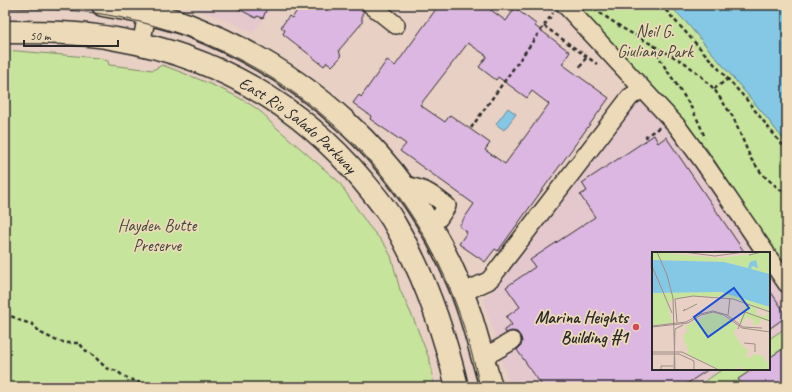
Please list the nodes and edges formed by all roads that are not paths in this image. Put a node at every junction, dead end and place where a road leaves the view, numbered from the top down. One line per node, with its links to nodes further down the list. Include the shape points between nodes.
1 (103, 5): 3 (main road, East Rio Salado Parkway)
2 (371, 5): 5 (lane)
3 (148, 8): 7 (lane); 13 (main road, East Rio Salado Parkway, via 221,39 272,65 339,115 371,145 404,185 430,226)
4 (559, 9): 8 (lane)
5 (396, 25)
6 (5, 32): 7 (main road, East Rio Salado Parkway, via 94,35)
7 (142, 45): 9 (main road, East Rio Salado Parkway, via 176,53 242,80 266,94 319,135 346,160)
8 (642, 89): 10 (lane, via 671,120 702,160); 13 (lane, via 630,97 492,277)
9 (391, 218): 13 (main road, via 419,248 442,292); 16 (main road, East Rio Salado Parkway, via 424,282)
10 (765, 252)
11 (770, 259): 12 (lane)
12 (787, 284)
13 (462, 293): 15 (main road, East Rio Salado Parkway); 16 (main road, via 447,321)
14 (512, 341): 15 (lane)
15 (482, 356): 18 (main road, East Rio Salado Parkway)
16 (451, 359): 17 (main road, East Rio Salado Parkway)
17 (457, 387)
18 (491, 387)

